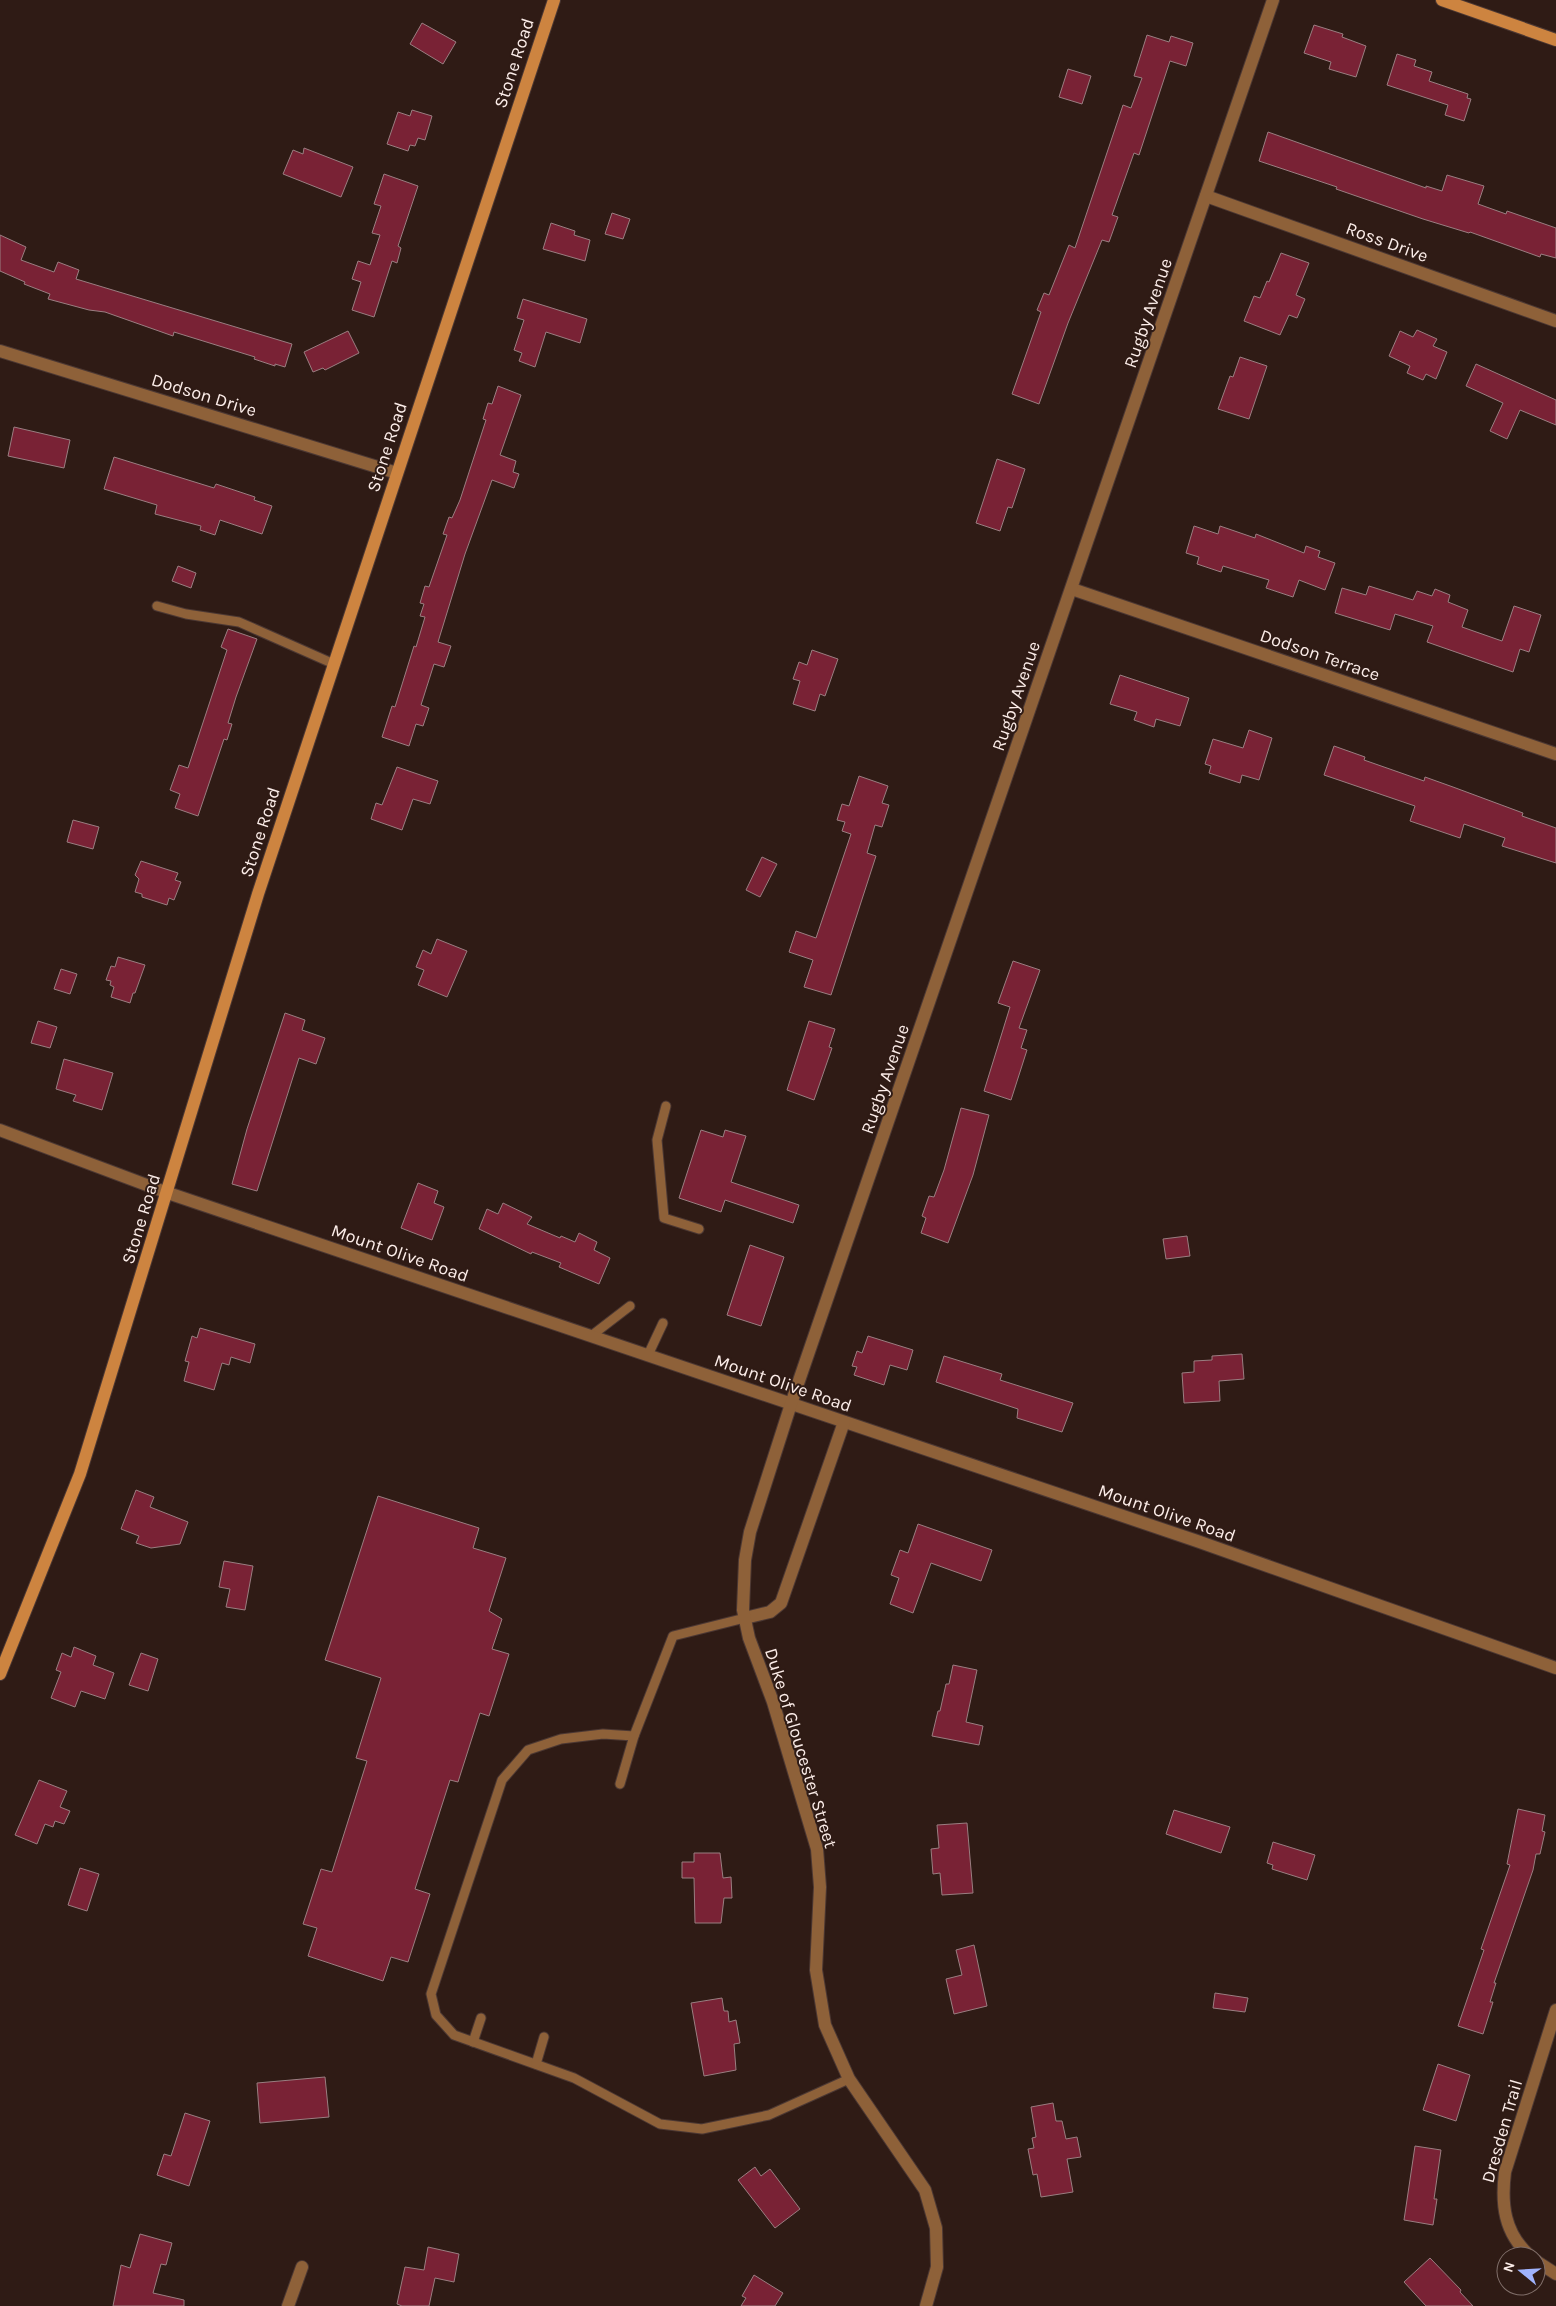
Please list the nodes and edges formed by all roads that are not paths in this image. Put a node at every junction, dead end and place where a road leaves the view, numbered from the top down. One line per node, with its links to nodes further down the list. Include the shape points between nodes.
1 (554, 0): 8 (street, Stone Road)
2 (1274, 0): 5 (street, Rugby Avenue)
3 (1442, 0): 4 (street)
4 (1556, 40)
5 (1206, 196): 6 (street, Ross Drive); 9 (street, Rugby Avenue)
6 (1556, 321)
7 (0, 352): 8 (street, Dodson Drive)
8 (397, 473): 11 (street, Stone Road)
9 (1072, 589): 12 (street, Dodson Terrace); 21 (street, Rugby Avenue)
10 (157, 606): 11 (lane, via 239,622)
11 (334, 664): 15 (street, Stone Road, via 258,894)
12 (1556, 754)
13 (666, 1106): 16 (lane, via 658,1140 664,1218)
14 (0, 1130): 15 (street, Mount Olive Road)
15 (168, 1193): 19 (street, Mount Olive Road); 25 (street, Stone Road, via 80,1474)
16 (699, 1229)
17 (630, 1306): 19 (lane)
18 (662, 1323): 20 (lane)
19 (591, 1336): 20 (street, Mount Olive Road)
20 (648, 1355): 21 (street, Mount Olive Road)
21 (791, 1404): 22 (street, Mount Olive Road); 23 (street, Duke of Gloucester Street, via 750,1532 745,1560 743,1610)
22 (844, 1422): 23 (street, via 781,1603 770,1612); 24 (street, Mount Olive Road)
23 (746, 1618): 26 (lane, via 673,1636); 33 (street, Duke of Gloucester Street, via 749,1638 773,1702 817,1849 820,1887 816,1970 825,2025)
24 (1556, 1668)
25 (0, 1674)
26 (634, 1736): 27 (lane); 31 (lane, via 603,1734 561,1739 528,1750 502,1780 431,1994 436,2015 454,2035)
27 (620, 1784)
28 (1556, 2010): 34 (street, Dresden Trail, via 1505,2172 1502,2195 1506,2218)
29 (481, 2018): 31 (lane)
30 (544, 2037): 32 (lane)
31 (474, 2042): 32 (lane)
32 (536, 2064): 33 (lane, via 574,2078 660,2124 702,2129 769,2115)
33 (849, 2079): 37 (street, Duke of Gloucester Street, via 925,2190 936,2228 937,2267)
34 (1520, 2246)
35 (302, 2267): 36 (street)
36 (288, 2306)
37 (926, 2306)

